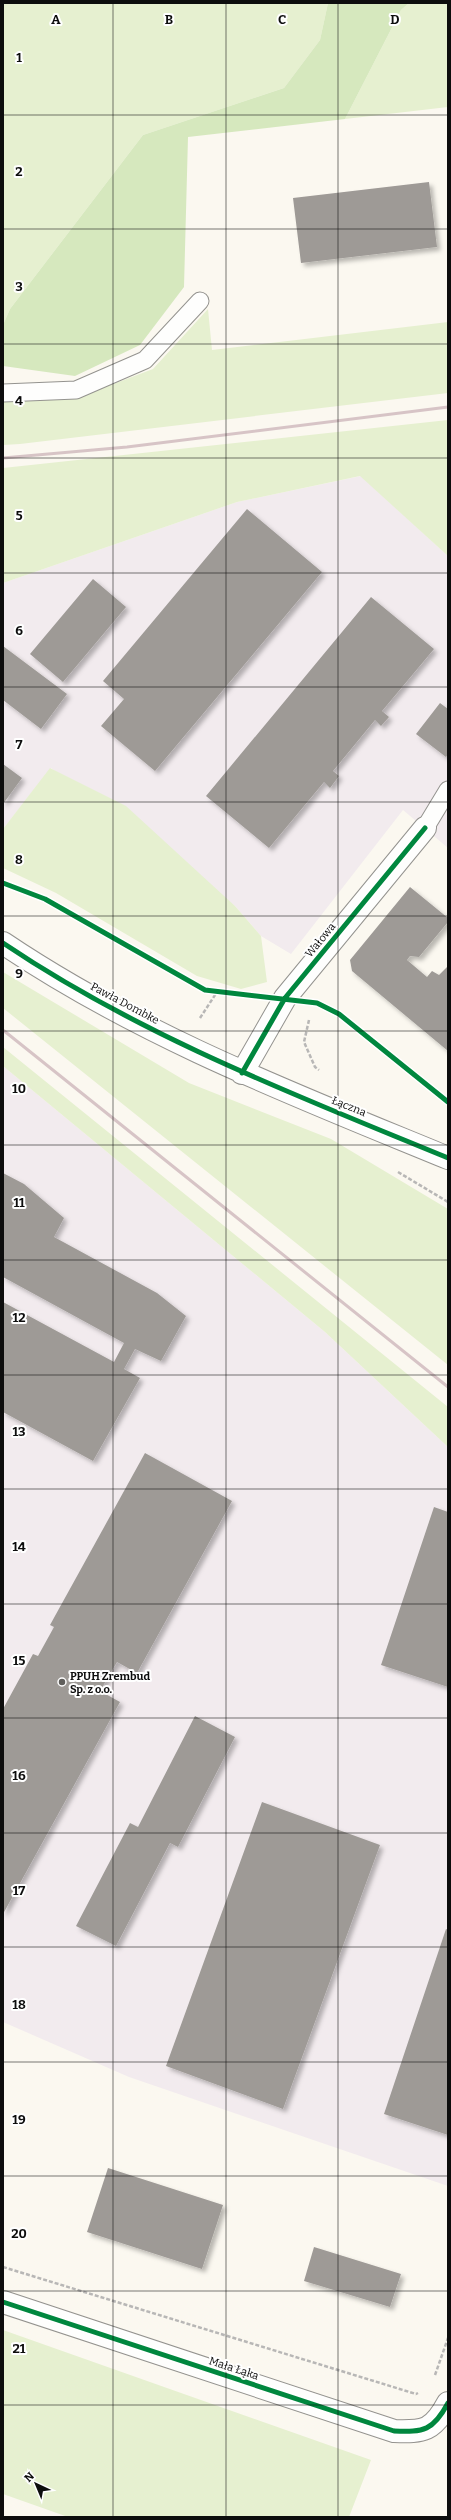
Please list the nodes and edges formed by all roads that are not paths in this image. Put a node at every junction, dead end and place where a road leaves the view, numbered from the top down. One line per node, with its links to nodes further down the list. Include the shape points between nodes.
1 (200, 301): 2 (lane, via 145,360 76,390)
2 (3, 393)
3 (448, 790): 4 (lane)
4 (425, 828): 6 (street, Wałowa, via 285,998)
5 (3, 943): 6 (street, Pawła Dombke, via 121,1015)
6 (242, 1073): 7 (street, Łączna)
7 (448, 1158)
8 (3, 2302): 9 (street, Mała Łąka, via 394,2431 417,2432 438,2422)
9 (448, 2403)

